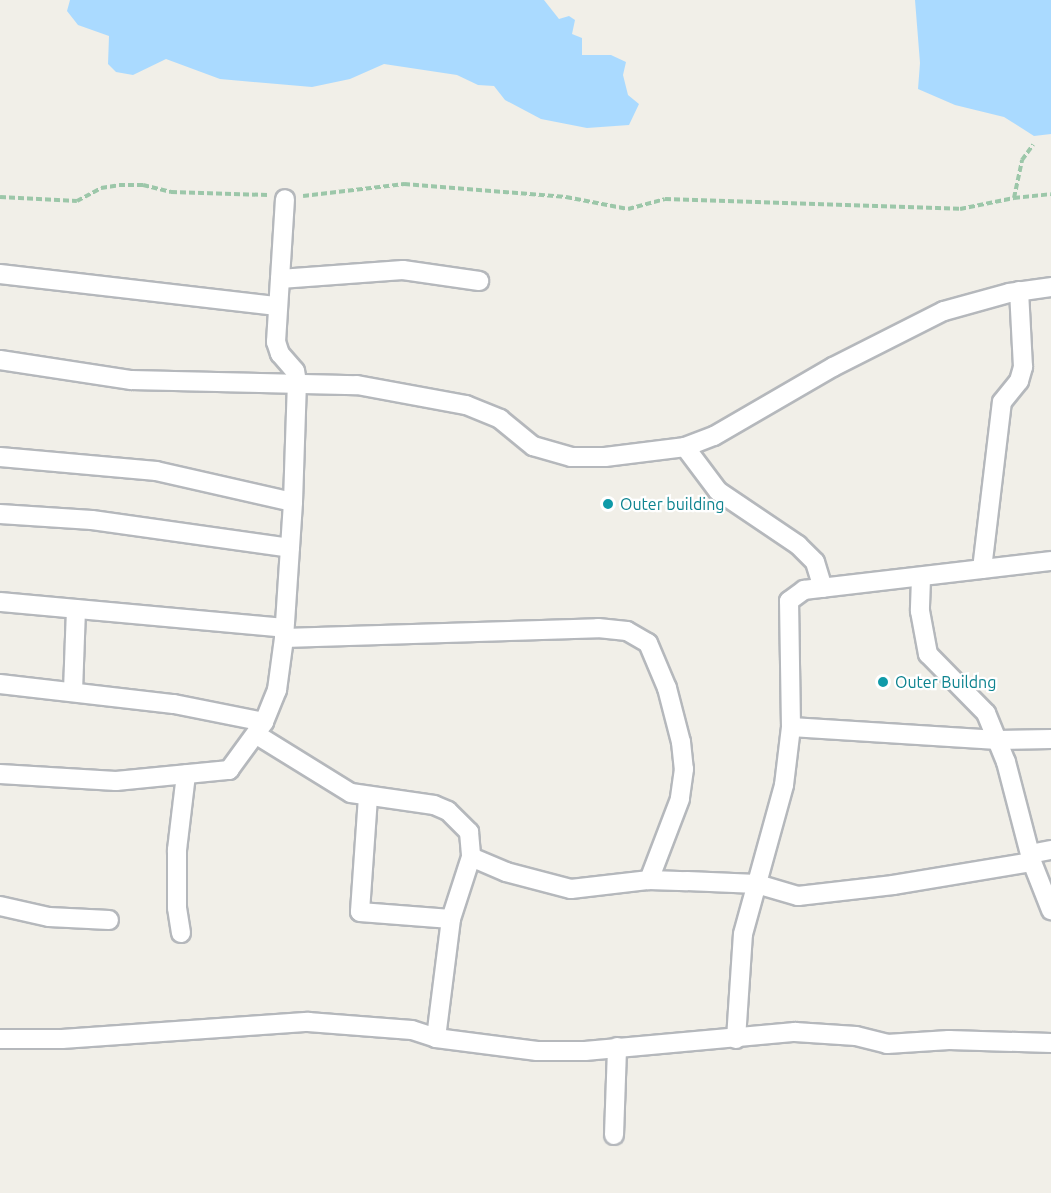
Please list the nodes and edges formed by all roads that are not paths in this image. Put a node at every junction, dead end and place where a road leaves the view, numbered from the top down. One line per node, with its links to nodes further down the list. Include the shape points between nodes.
1 (285, 199): 3 (street)
2 (0, 274): 7 (street)
3 (280, 279): 4 (street, via 403,270); 7 (street)
4 (479, 281)
5 (1051, 287): 6 (street)
6 (1019, 291): 10 (street, via 944,311 833,367 714,436); 16 (street, via 1023,367 1019,381 1002,402)
7 (277, 306): 9 (street, via 278,349 295,371)
8 (0, 360): 9 (street, via 131,380)
9 (297, 382): 10 (street, via 357,385 466,405 500,419 533,446 571,457); 12 (street)
10 (685, 447): 18 (street, via 718,491 798,545 815,562)
11 (0, 457): 12 (street, via 156,471)
12 (293, 502): 14 (street)
13 (0, 514): 14 (street, via 127,524)
14 (290, 548): 21 (street)
15 (1051, 561): 16 (street)
16 (982, 569): 17 (street)
17 (921, 578): 18 (street); 27 (street, via 920,611 928,654 975,699)
18 (823, 588): 24 (street, via 797,592 789,601)
19 (0, 602): 20 (street)
20 (76, 609): 21 (street); 23 (street)
21 (284, 633): 25 (street, via 277,690); 34 (street, via 598,628 627,631 648,643 667,688 684,770 680,799)
22 (0, 684): 23 (street)
23 (73, 691): 25 (street, via 174,704)
24 (791, 727): 27 (street); 35 (street, via 783,785)
25 (260, 728): 29 (street, via 229,770); 30 (street, via 351,793)
26 (1051, 739): 27 (street)
27 (998, 740): 33 (street)
28 (0, 774): 29 (street, via 116,781)
29 (186, 775): 40 (street, via 177,849)
30 (368, 797): 32 (street, via 419,802 448,811 469,831); 38 (street, via 360,912)
31 (1051, 850): 33 (street)
32 (471, 857): 34 (street, via 506,872 571,889); 38 (street)
33 (1031, 858): 35 (street, via 893,885 798,896); 37 (street)
34 (650, 880): 35 (street)
35 (757, 884): 43 (street, via 743,934)
36 (0, 906): 39 (street, via 49,917)
37 (1051, 910)
38 (450, 919): 41 (street)
39 (109, 920)
40 (181, 933)
41 (436, 1038): 42 (street, via 412,1030 308,1022 62,1039); 45 (street, via 537,1051)
42 (0, 1039)
43 (736, 1039): 44 (street, via 809,1032 887,1044 949,1040); 45 (street)
44 (1051, 1043)
45 (617, 1047): 46 (street)
46 (614, 1134)

